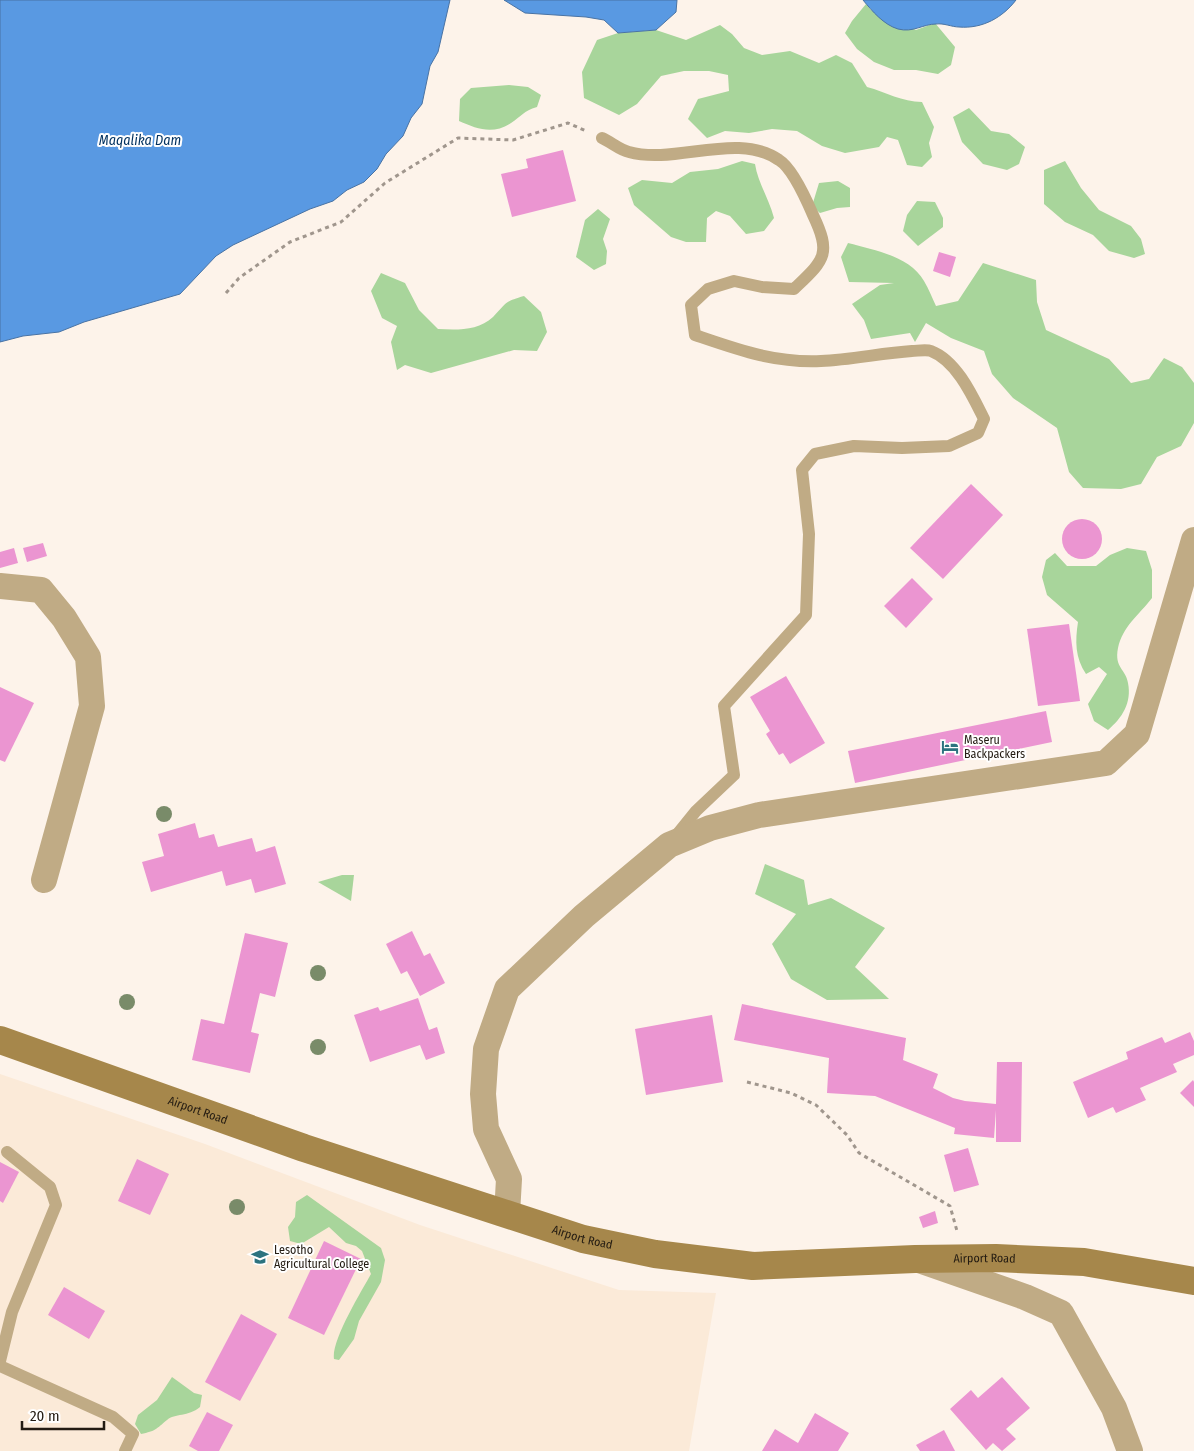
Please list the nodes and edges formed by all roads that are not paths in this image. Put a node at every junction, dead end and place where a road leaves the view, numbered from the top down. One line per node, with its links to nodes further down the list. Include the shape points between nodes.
1 (602, 138): 4 (lane, via 629,152 638,153 746,147 780,160 803,191 824,237 821,263 794,289 734,281 708,289 691,305 695,335 754,356 786,361 930,351 947,362 963,382 984,419 978,433 949,446 854,446 815,454 802,470 809,534 806,614 724,706 734,775 696,811)
2 (1194, 540): 4 (street, via 1137,734 1106,763 759,815 710,828)
3 (0, 586): 5 (street, via 41,590 64,618 88,657 92,706)
4 (669, 845): 8 (street, via 584,916 507,989 486,1049 483,1094 486,1129 509,1178)
5 (44, 880)
6 (0, 1040): 8 (main road, Airport Road, via 304,1148)
7 (7, 1152): 11 (lane, via 50,1187 56,1205 12,1312)
8 (507, 1214): 9 (main road, Airport Road, via 583,1239 655,1254 753,1266)
9 (915, 1259): 10 (main road, Airport Road, via 1084,1262); 14 (street, via 1025,1297 1061,1313 1114,1408)
10 (1194, 1281)
11 (0, 1361)
12 (0, 1366): 13 (lane, via 114,1417 133,1434)
13 (125, 1451)
14 (1130, 1451)

